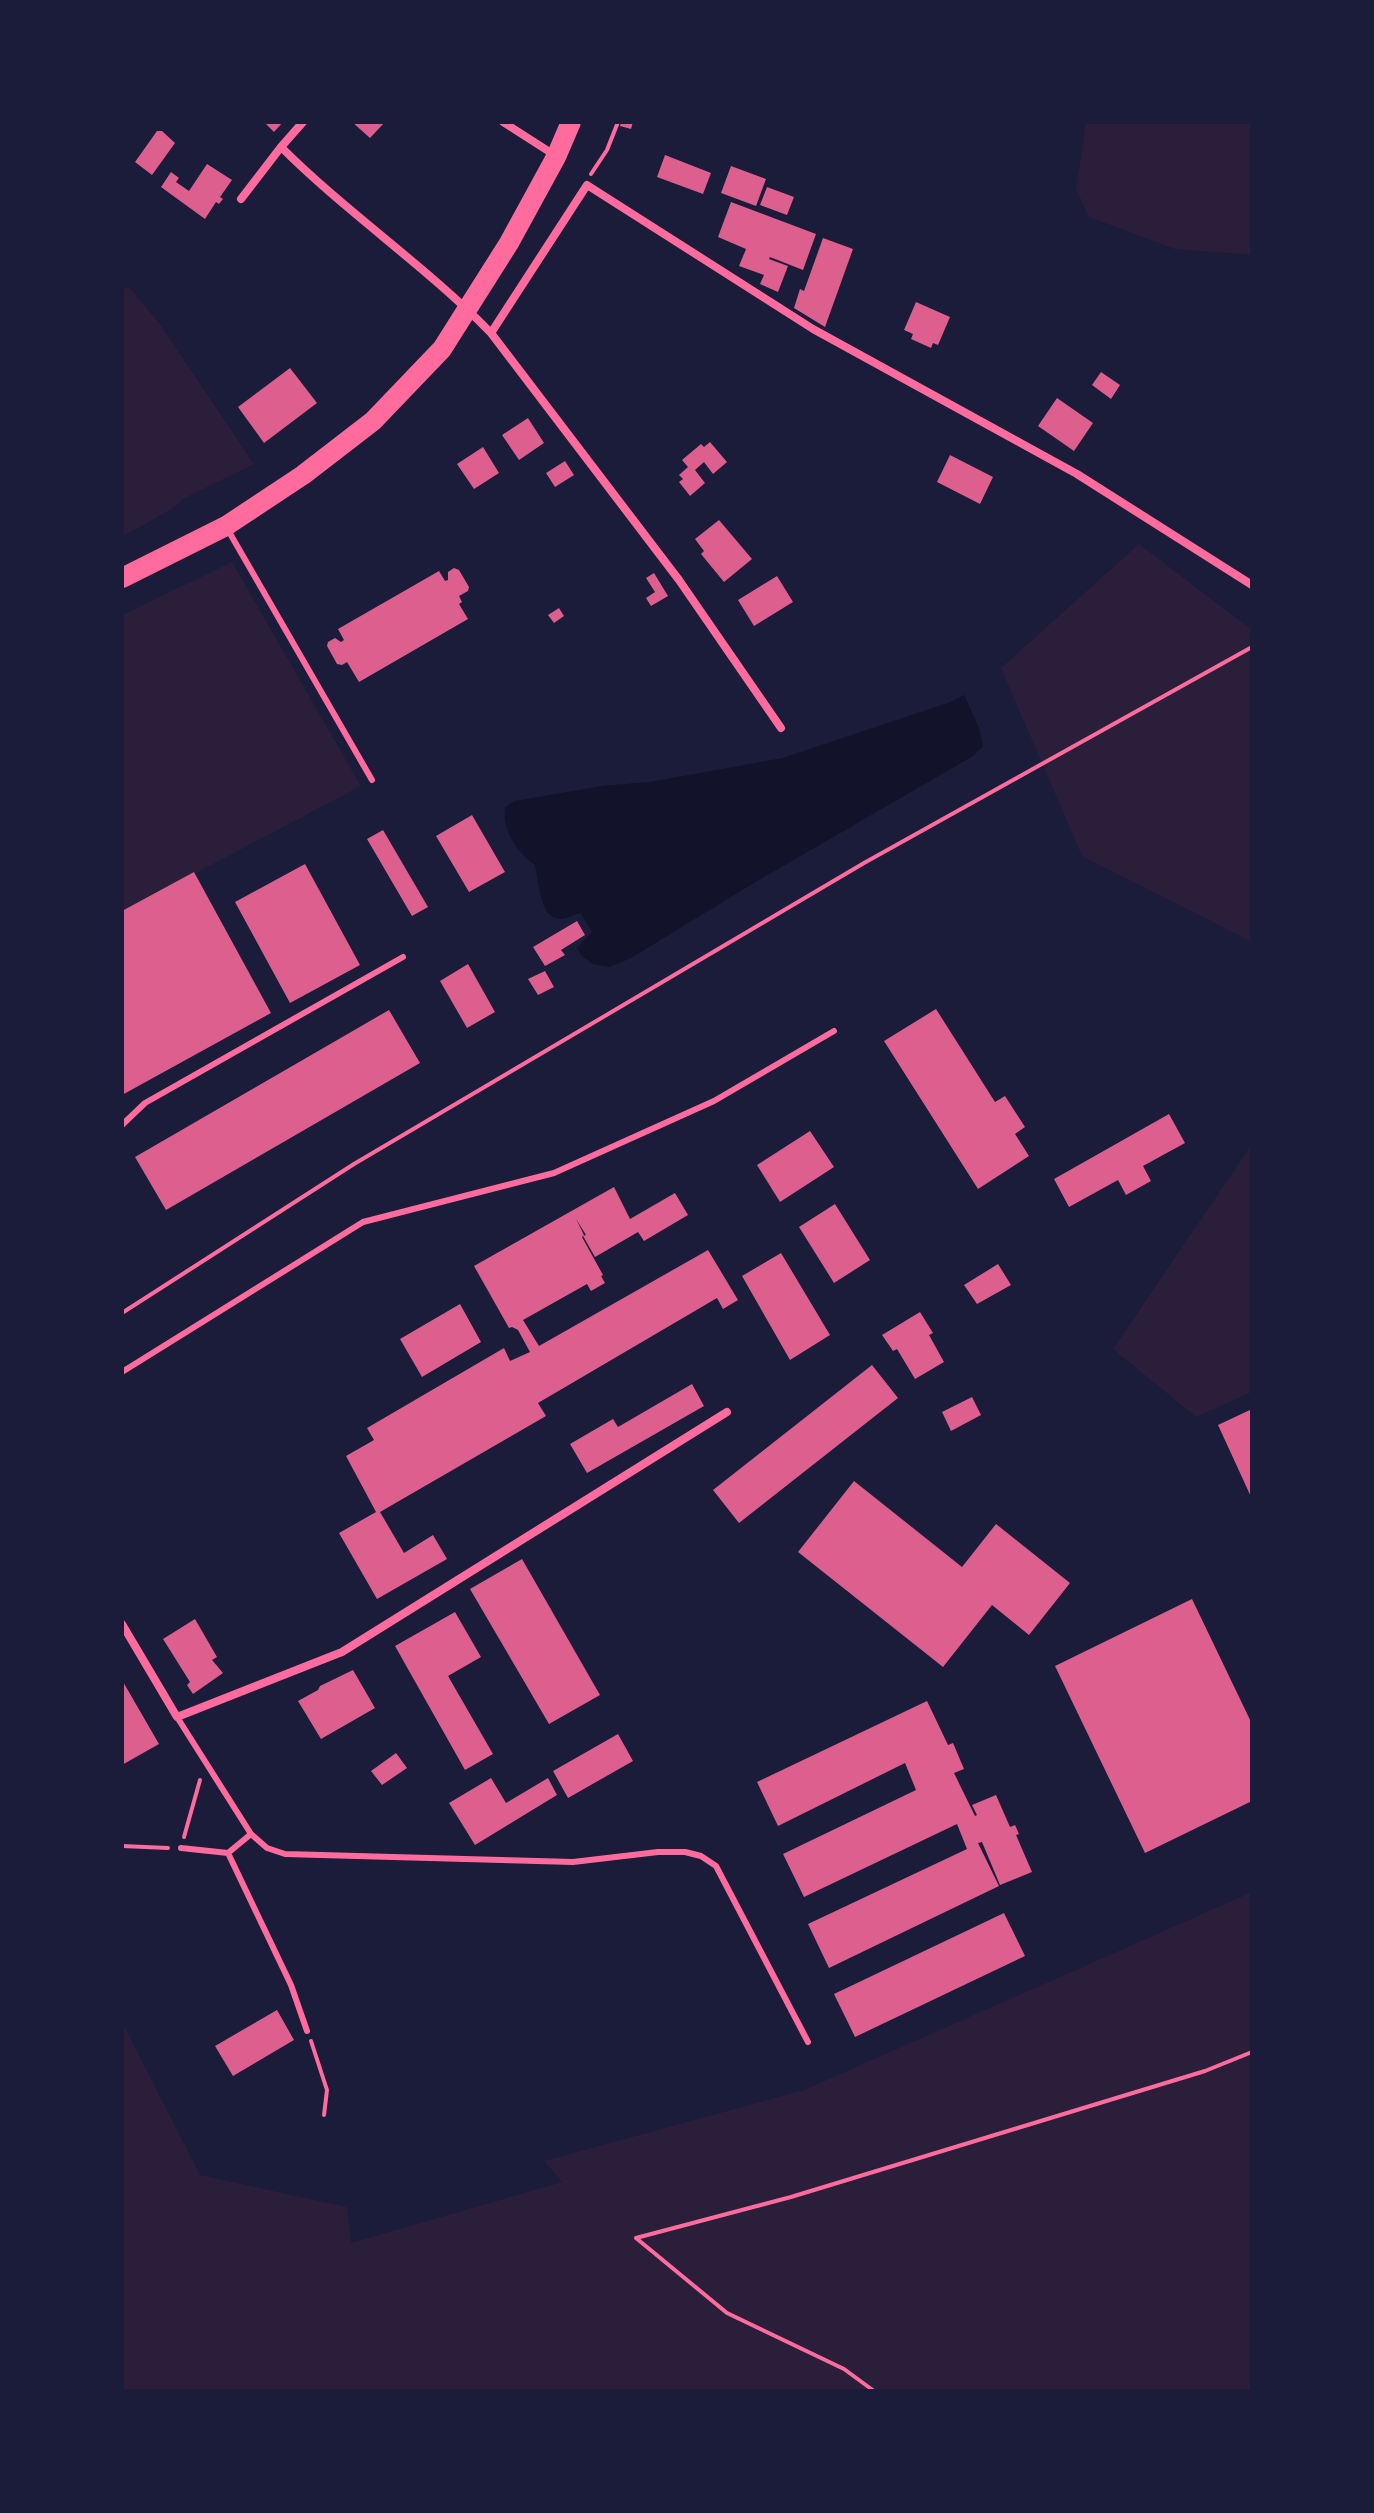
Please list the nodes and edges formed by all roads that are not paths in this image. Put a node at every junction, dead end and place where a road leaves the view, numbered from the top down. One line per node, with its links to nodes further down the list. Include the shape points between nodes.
1 (303, 122): 4 (street)
2 (503, 122): 5 (street)
3 (571, 122): 5 (main road)
4 (281, 147): 6 (street); 7 (street, via 314,181)
5 (556, 157): 7 (main road)
6 (241, 199)
7 (467, 308): 8 (street); 9 (main road, via 442,349 373,421)
8 (491, 333): 11 (street, via 587,185 813,329 1077,474); 12 (street, via 679,580)
9 (226, 526): 10 (main road); 13 (lane)
10 (122, 578)
11 (1252, 585)
12 (781, 728)
13 (372, 780)
14 (403, 957): 16 (lane, via 145,1103)
15 (834, 1031): 17 (lane, via 714,1101 554,1173 363,1222)
16 (122, 1125)
17 (122, 1372)
18 (727, 1412): 20 (street, via 342,1652)
19 (122, 1624): 20 (street)
20 (177, 1717): 21 (lane)
21 (251, 1834): 23 (lane); 25 (lane, via 285,1854 573,1862 658,1852 701,1856 716,1866)
22 (181, 1848): 23 (lane)
23 (228, 1853): 24 (lane, via 291,1985)
24 (307, 2031)
25 (808, 2042)

